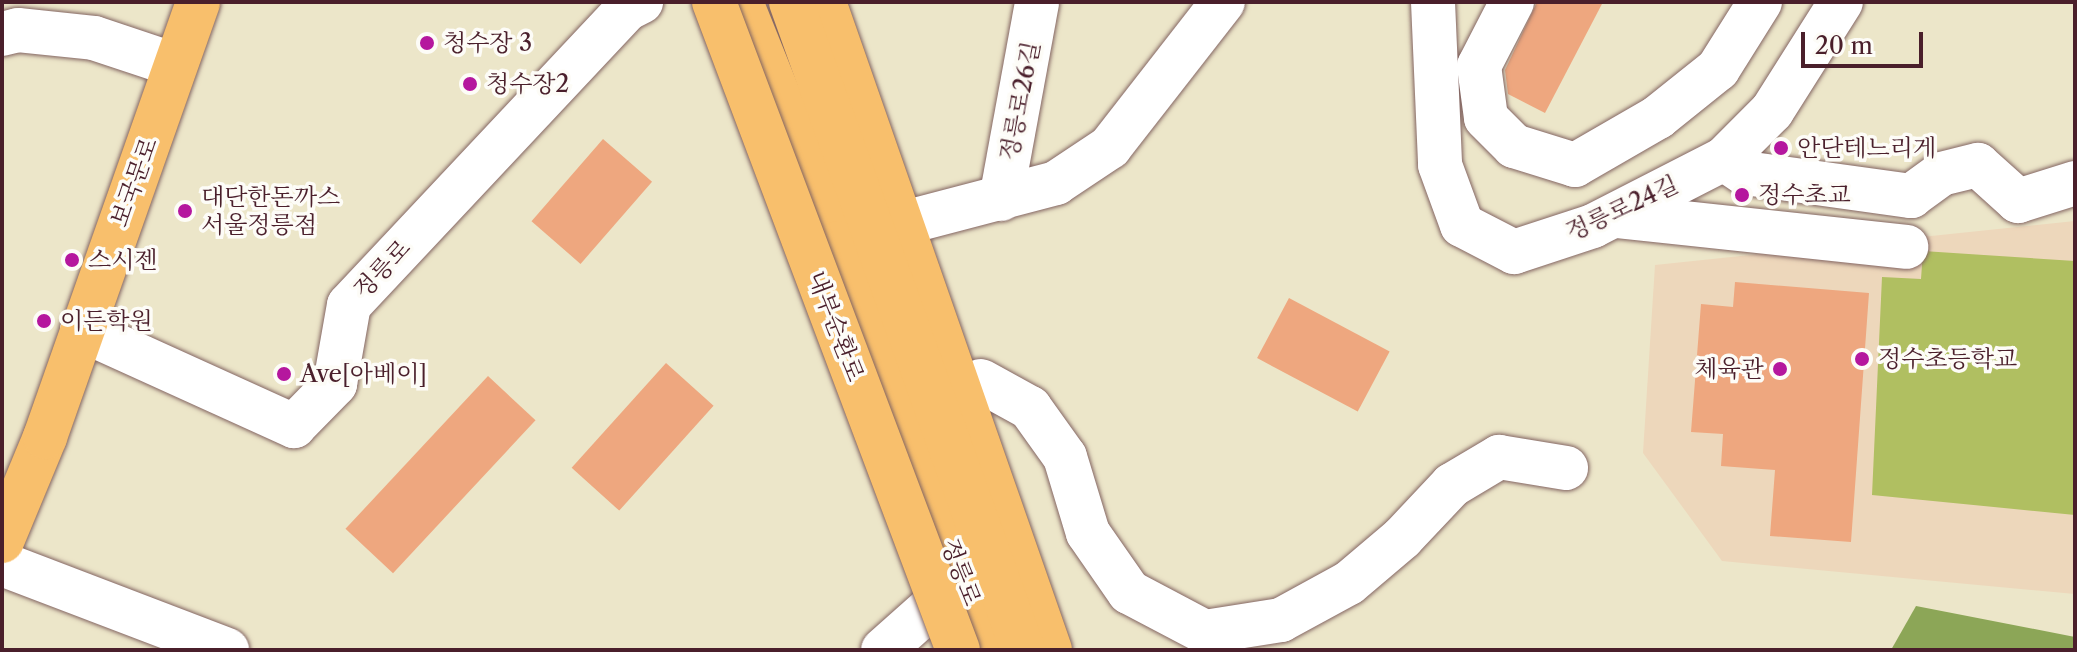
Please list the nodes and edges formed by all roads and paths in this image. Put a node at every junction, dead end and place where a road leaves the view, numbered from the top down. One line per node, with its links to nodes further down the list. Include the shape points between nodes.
1 (198, 2): 15 (main road, 보국문로)
2 (641, 2): 22 (street, 정릉로, via 627,9 349,305 335,384 294,426)
3 (714, 2): 30 (main road, 내부순환로, bridge)
4 (741, 2): 27 (main road, 정릉로)
5 (791, 2): 32 (main road)
6 (824, 2): 33 (main road)
7 (843, 2): 20 (main road)
8 (1037, 2): 18 (street, 정릉로26길)
9 (1223, 2): 18 (street, via 1110,147 1056,183)
10 (1433, 2): 19 (street, 정릉로24길, via 1440,165 1462,225 1514,252)
11 (1512, 2): 12 (street, via 1479,66 1486,118 1514,146 1575,165 1658,117 1718,69)
12 (1760, 2)
13 (1841, 2): 16 (street, 정릉로24길, via 1772,111)
14 (2, 34): 15 (street, via 18,30 94,38)
15 (175, 65): 22 (main road, 보국문로)
16 (1724, 159): 17 (street, via 1745,173 1911,196 1941,174 1978,165 2018,201); 19 (street, 정릉로24길)
17 (2075, 183)
18 (1001, 199): 20 (street)
19 (1613, 216): 21 (street)
20 (919, 219): 23 (main road)
21 (1906, 247)
22 (82, 330): 25 (main road, 보국문로)
23 (981, 381): 24 (street, via 1030,408 1065,457 1088,533 1129,592 1205,632 1281,620 1349,583 1452,485 1499,457); 34 (main road, via 1037,556)
24 (1566, 468)
25 (2, 541)
26 (2, 564): 28 (street)
27 (964, 578): 29 (street); 31 (main road, 정릉로)
28 (227, 650)
29 (883, 650)
30 (958, 650)
31 (990, 650)
32 (1023, 650)
33 (1050, 650)
34 (1058, 650)

